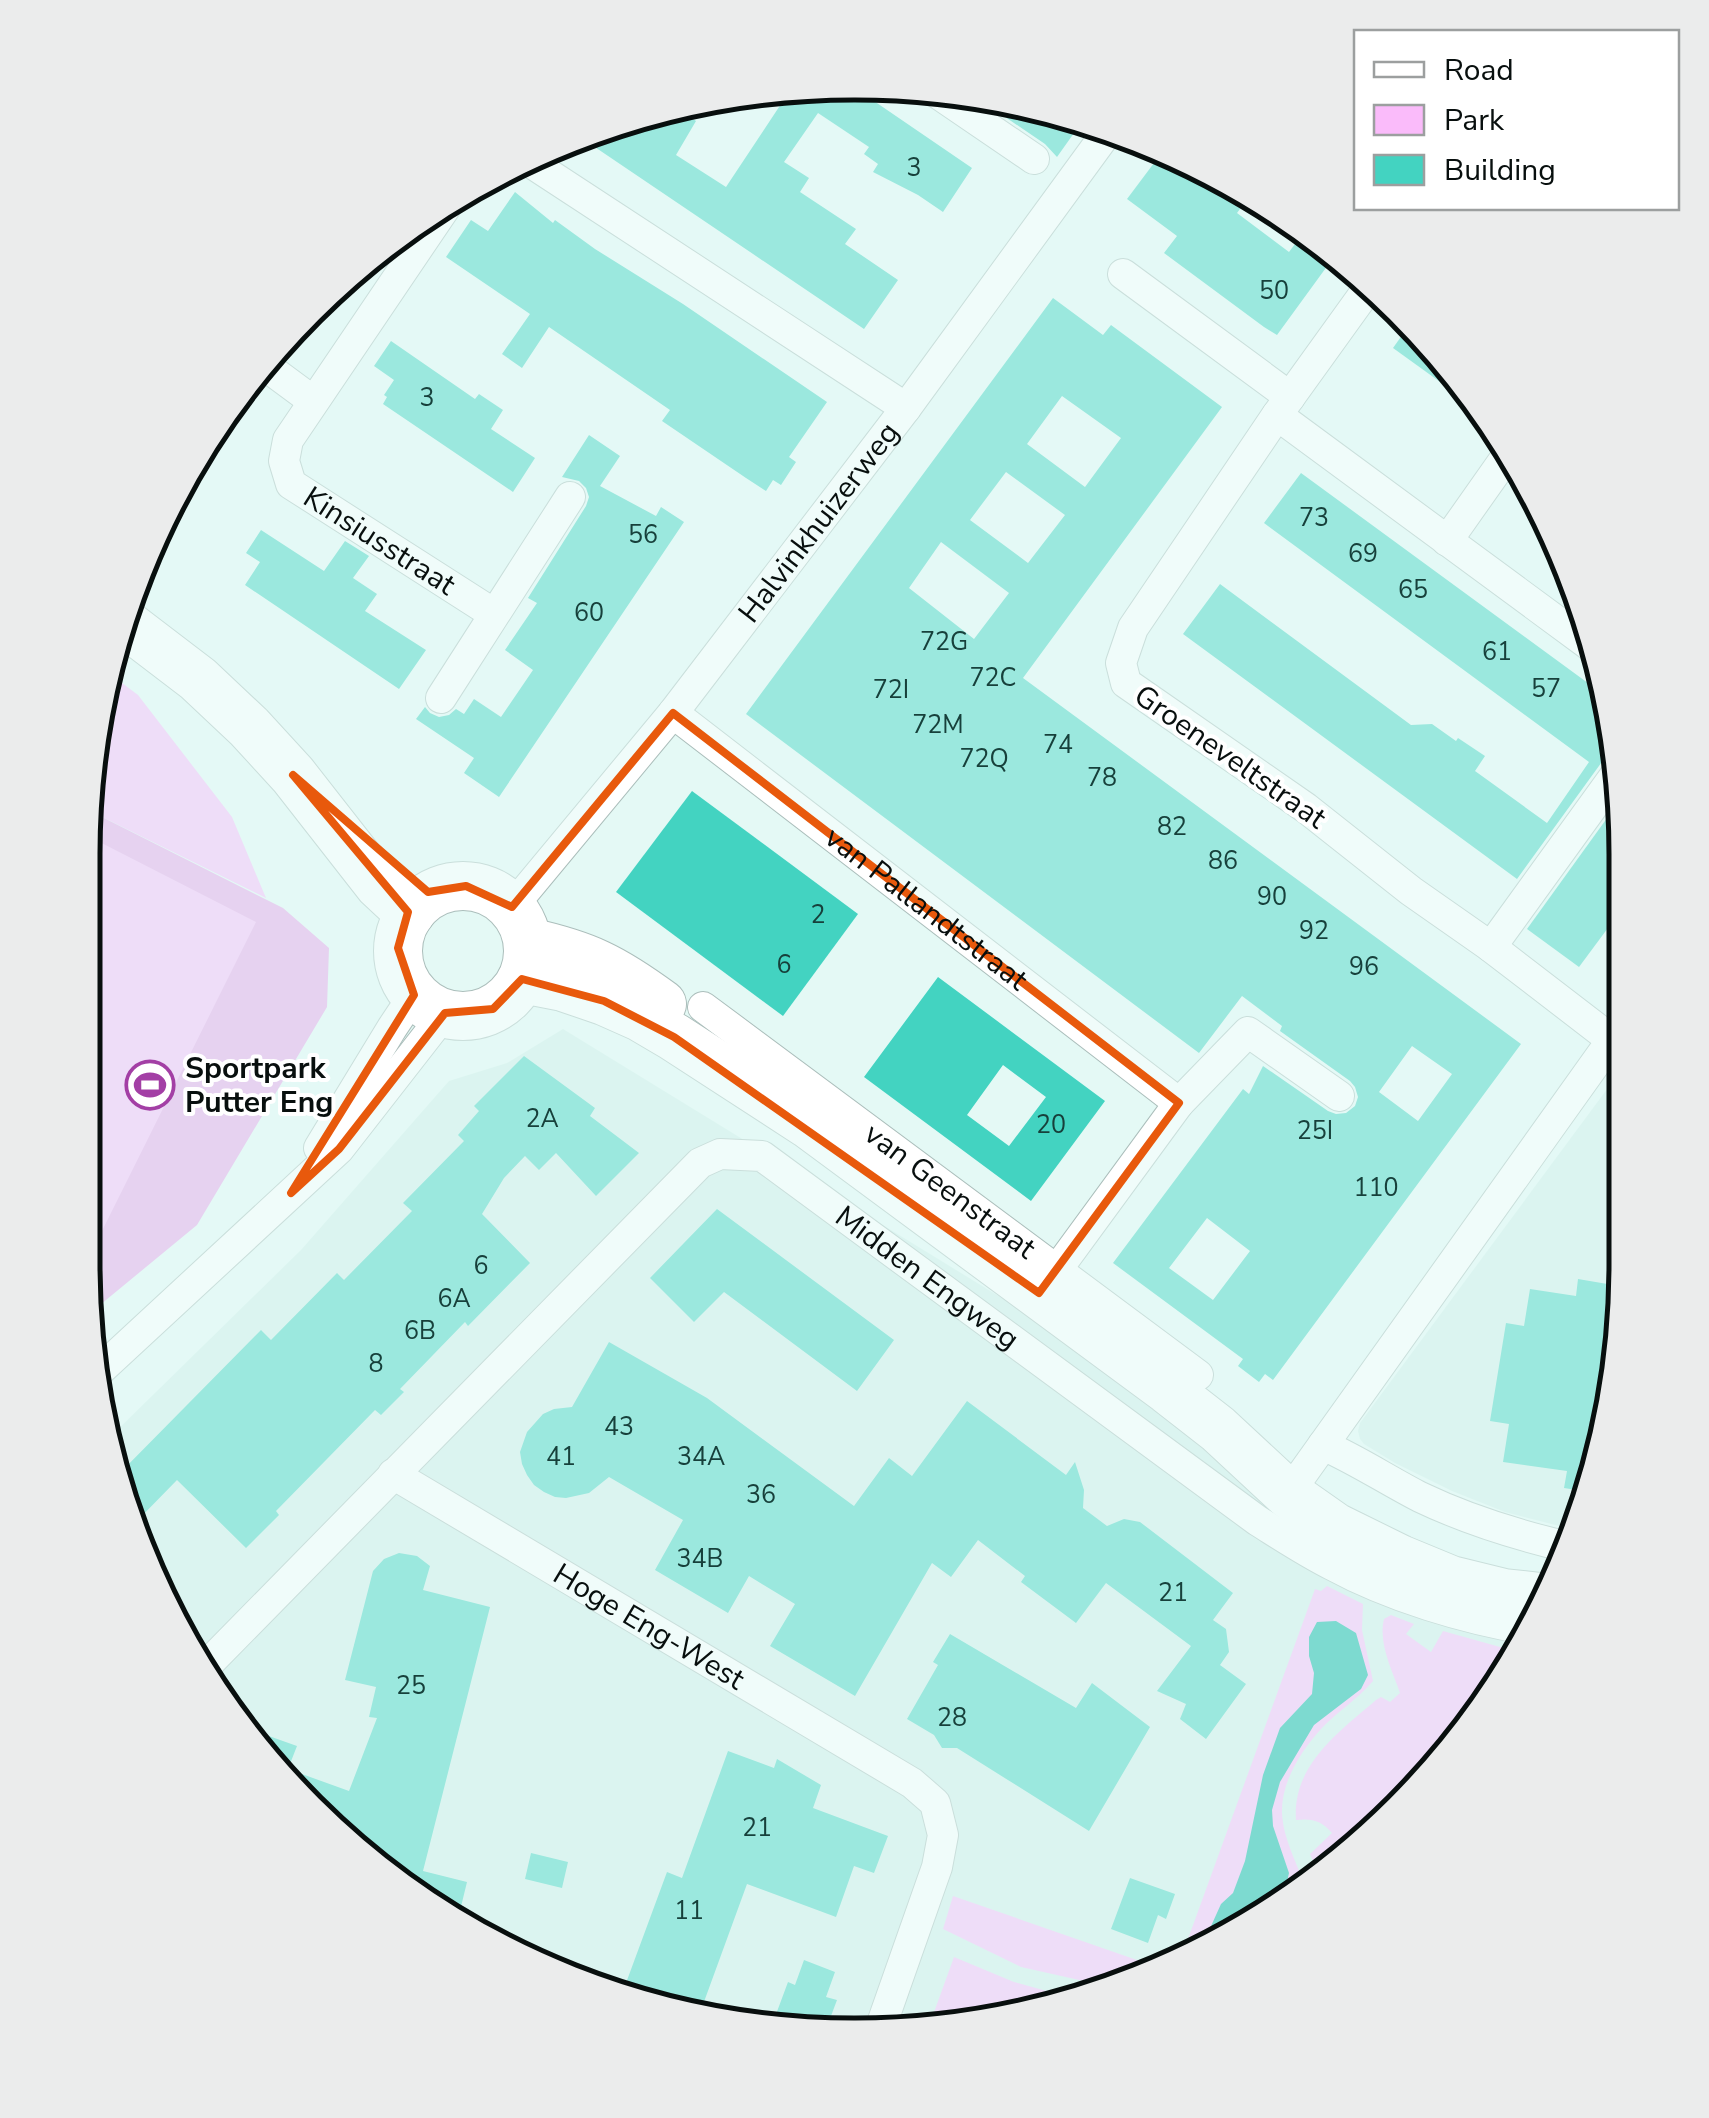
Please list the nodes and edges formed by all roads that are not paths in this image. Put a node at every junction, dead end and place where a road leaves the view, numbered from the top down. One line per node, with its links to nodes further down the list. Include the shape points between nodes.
1 (958, 107): 3 (street)
2 (1101, 141): 11 (street, Halvinkhuizerweg)
3 (1034, 158)
4 (541, 169): 11 (street)
5 (429, 231): 9 (street, Kinsiusstraat)
6 (1123, 274): 10 (street)
7 (1363, 297): 10 (street, Groeneveltstraat)
8 (274, 372): 9 (street)
9 (313, 401): 15 (street, Kinsiusstraat, via 288,440 284,461 291,484)
10 (1284, 406): 14 (street); 23 (street, Groeneveltstraat, via 1133,628 1120,662 1126,683)
11 (906, 408): 19 (street, Halvinkhuizerweg)
12 (1501, 465): 14 (street)
13 (570, 496): 15 (street)
14 (1448, 541): 17 (street)
15 (494, 614): 18 (street)
16 (134, 630): 21 (main road, via 198,679 293,775 383,846)
17 (1576, 635)
18 (441, 698)
19 (673, 713): 22 (street, Halvinkhuizerweg); 29 (street, van Pallandtstraat)
20 (1606, 788): 23 (street)
21 (421, 904): 22 (main road, via 441,889 491,892); 24 (main road, via 399,935 398,948 401,972)
22 (520, 943): 24 (main road, via 507,1000 478,1014); 30 (main road, van Geenstraat, via 571,952 626,978 808,1124)
23 (1491, 947): 26 (street, Groeneveltstraat)
24 (429, 1004): 31 (street, via 392,1028 291,1193)
25 (703, 1007): 30 (street, van Geenstraat)
26 (1609, 1036)
27 (1609, 1055): 33 (street, Groeneveltstraat)
28 (1338, 1096): 29 (street, via 1248,1032)
29 (1179, 1103): 30 (street)
30 (1047, 1282): 32 (street, van Geenstraat); 33 (main road, van Geenstraat, via 1218,1429)
31 (106, 1364)
32 (1198, 1376)
33 (1304, 1472): 35 (street, van Geenstraat, via 1354,1458 1425,1499); 36 (main road, van Geenstraat, via 1398,1528); 37 (main road, van Geenstraat, via 1335,1526 1451,1580)
34 (393, 1474): 38 (street, Midden Engweg, via 700,1163 720,1154 762,1156 1258,1521 1384,1589); 39 (street); 40 (street, Hoge Eng-West, via 912,1783 934,1804 943,1835 938,1867)
35 (1555, 1545)
36 (1541, 1576)
37 (1531, 1596)
38 (1515, 1627)
39 (212, 1659)
40 (884, 2017)

